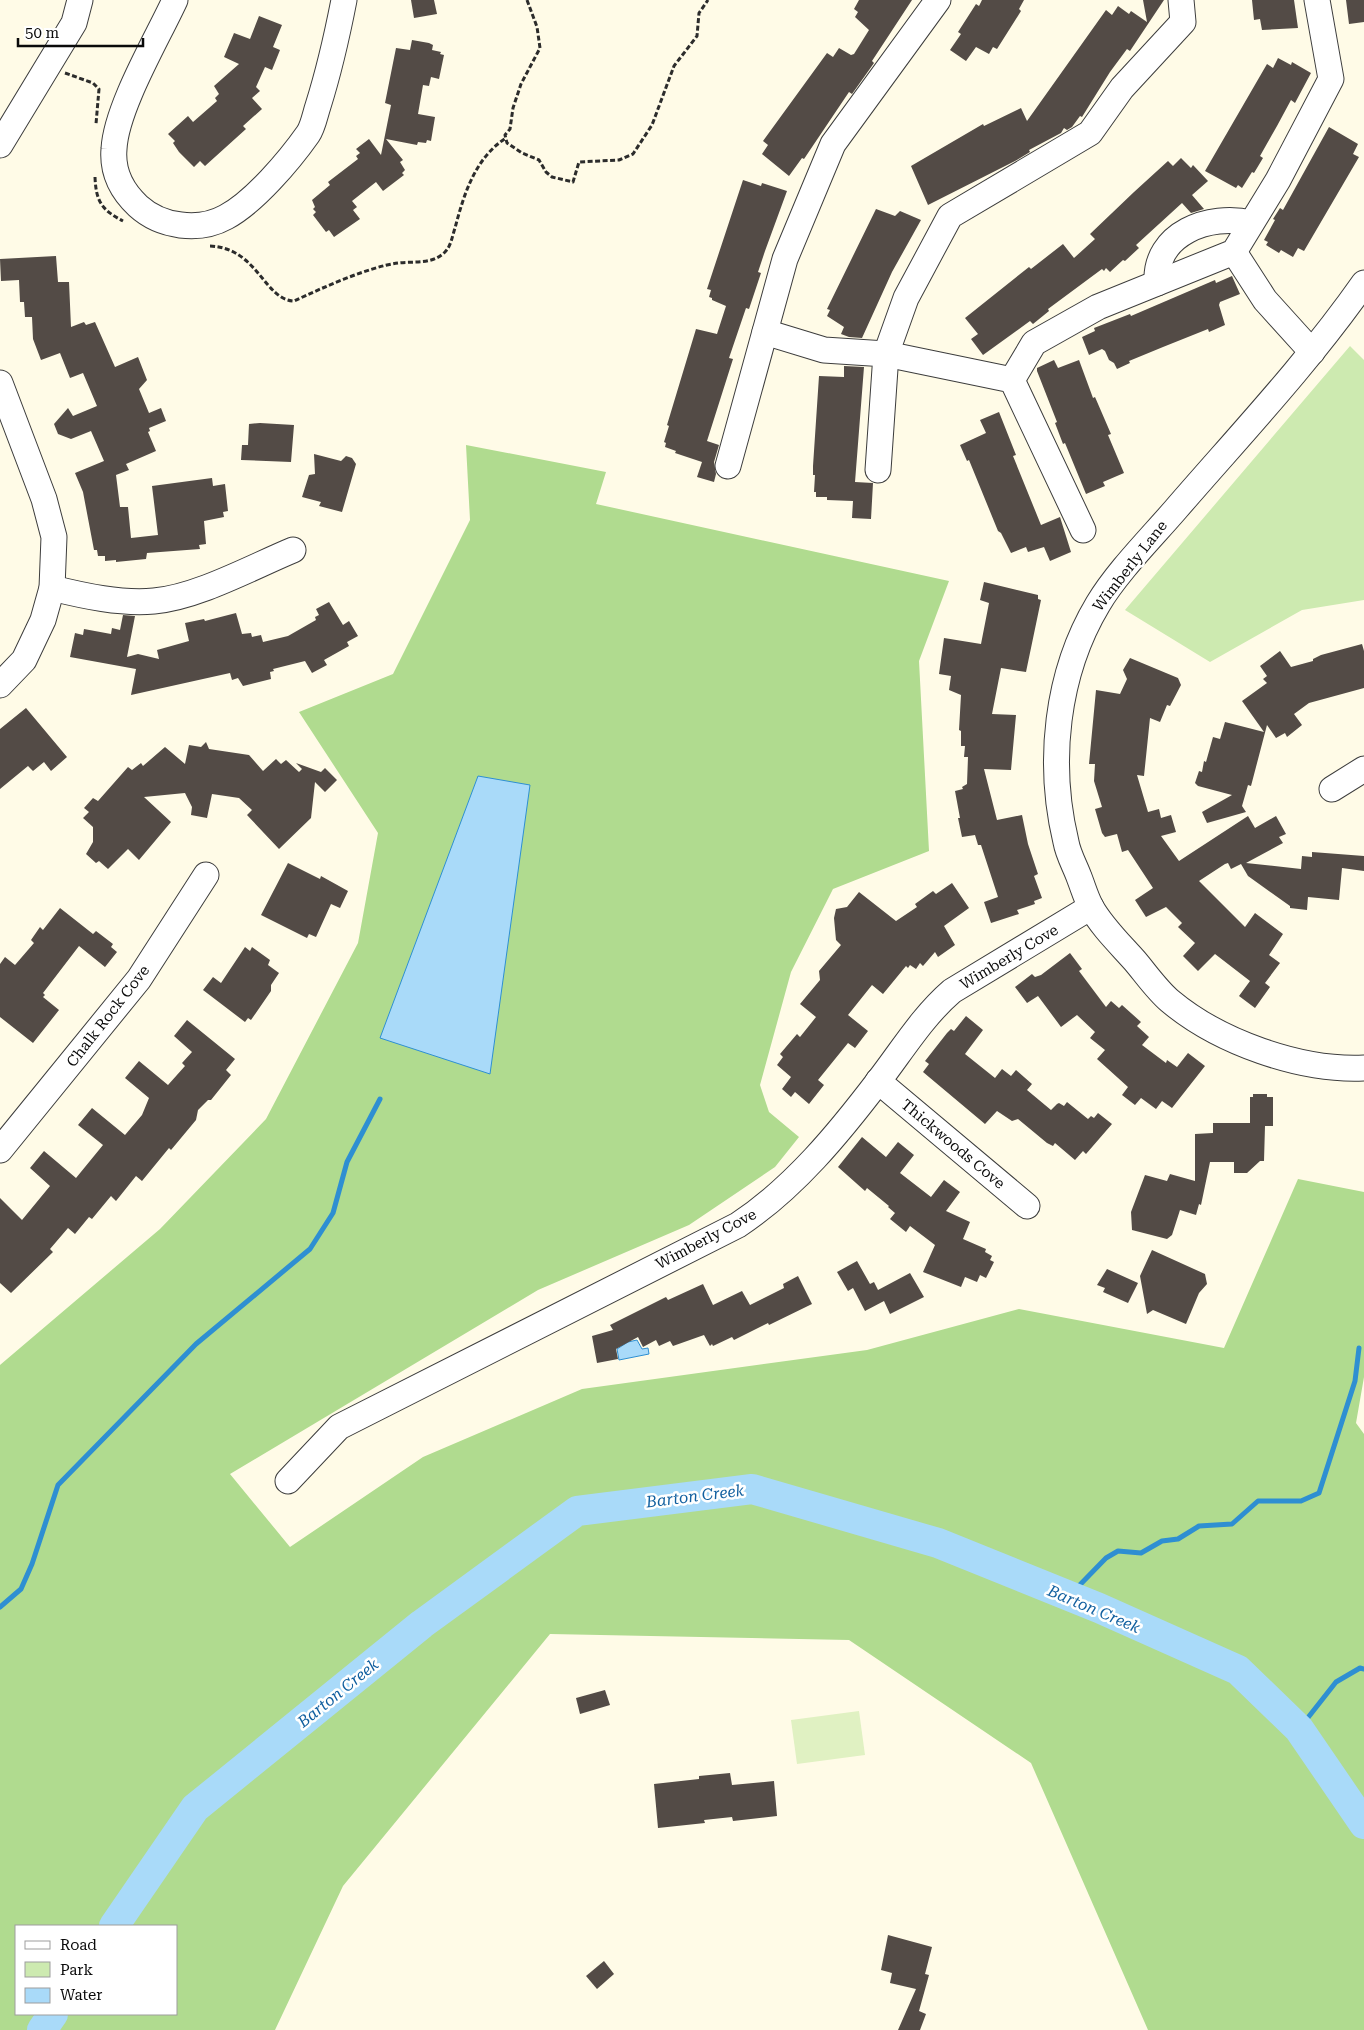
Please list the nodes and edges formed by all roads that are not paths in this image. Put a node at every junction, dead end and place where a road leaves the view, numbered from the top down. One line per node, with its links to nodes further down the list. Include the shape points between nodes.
1 (80, 0): 7 (street, via 74,23)
2 (175, 0): 3 (street, via 118,124 114,150 117,175 126,194 146,213 172,224 203,226 227,217 266,185 309,132 333,59)
3 (344, 0)
4 (938, 0): 12 (street, via 833,144 785,259)
5 (1181, 0): 14 (street, via 1183,22 1122,88 1090,133 950,216 906,298)
6 (1317, 0): 8 (street, via 1331,79 1278,180)
7 (0, 145)
8 (1251, 223): 9 (street); 10 (street, via 1236,220 1208,223 1175,237 1163,250 1156,270)
9 (1234, 252): 10 (street); 13 (street, via 1265,300)
10 (1157, 283): 15 (street, via 1098,307 1034,343)
11 (1364, 283): 13 (street, Wimberly Lane)
12 (765, 332): 14 (street, via 824,350); 17 (street)
13 (1312, 352): 26 (street, Wimberly Lane, via 1140,550 1099,601 1086,625 1069,668 1057,730 1056,787 1066,844)
14 (886, 354): 15 (street); 18 (street)
15 (1012, 380): 19 (street)
16 (0, 383): 21 (street, via 44,499 54,538)
17 (728, 466)
18 (878, 470)
19 (1083, 530)
20 (293, 550): 21 (street, via 202,589 154,601 109,599)
21 (52, 588): 22 (street, via 43,620 24,660)
22 (0, 685)
23 (1364, 769): 24 (street)
24 (1332, 789)
25 (206, 875): 29 (street, Chalk Rock Cove, via 139,979)
26 (1091, 907): 27 (street, Wimberly Lane, via 1169,1000 1209,1028 1261,1051 1302,1061); 28 (street, Wimberly Cove, via 952,991 934,1007)
27 (1364, 1068)
28 (878, 1081): 30 (street, Thickwoods Cove); 31 (street, Wimberly Cove, via 801,1174 763,1208 738,1225 339,1427)
29 (0, 1150)
30 (1027, 1206)
31 (288, 1481)

